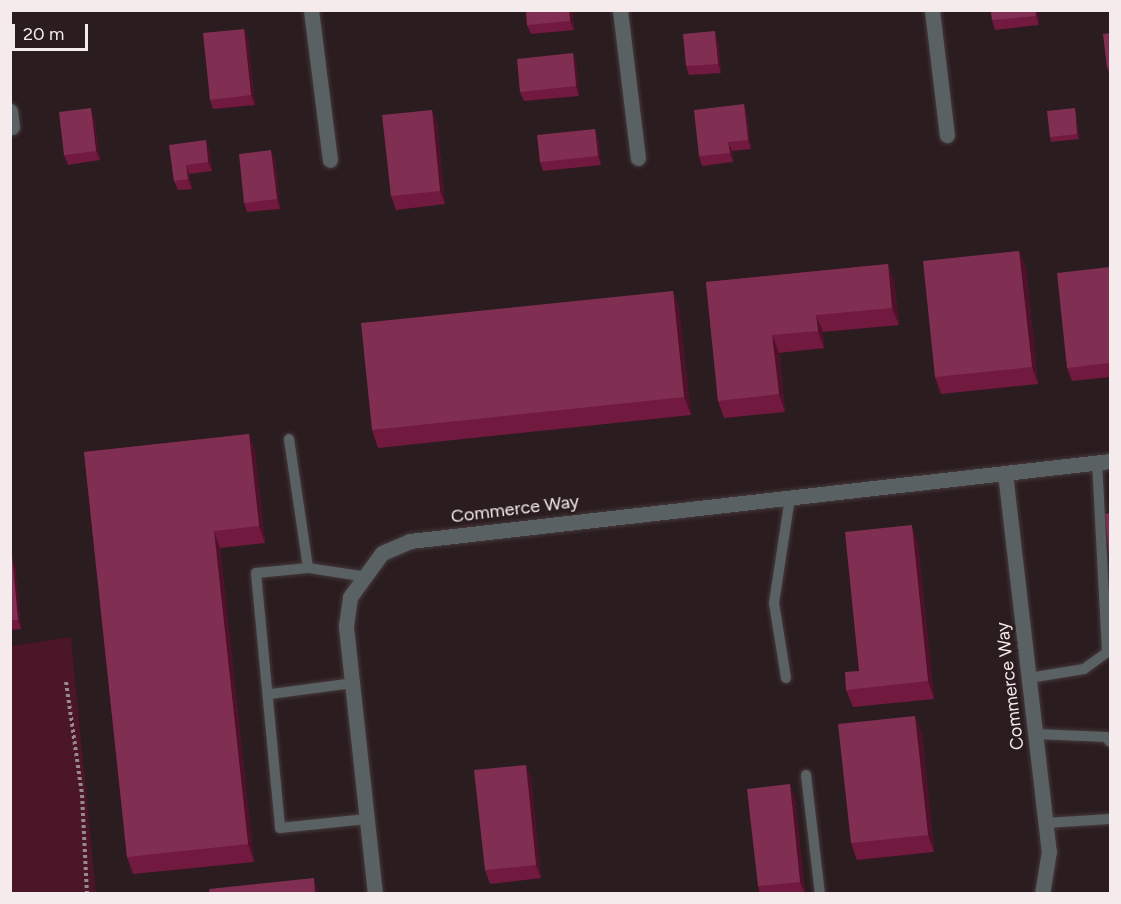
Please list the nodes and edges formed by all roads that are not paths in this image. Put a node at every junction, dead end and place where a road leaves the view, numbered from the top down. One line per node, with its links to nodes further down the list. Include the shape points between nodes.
1 (311, 10): 6 (street)
2 (620, 10): 5 (street)
3 (932, 10): 4 (street)
4 (947, 135)
5 (638, 158)
6 (330, 160)
7 (289, 439): 11 (lane)
8 (1104, 461): 9 (street, Commerce Way); 14 (lane, via 1107,652 1084,669)
9 (1005, 473): 10 (street, Commerce Way); 14 (street, Commerce Way)
10 (790, 497): 12 (street, Commerce Way, via 411,541 382,553); 13 (lane, via 774,603)
11 (308, 568): 12 (lane); 16 (lane, via 256,573)
12 (361, 576): 15 (street, Commerce Way, via 350,597 346,627)
13 (786, 678)
14 (1029, 678): 17 (street, Commerce Way)
15 (353, 683): 16 (lane); 20 (street, Commerce Way)
16 (271, 694): 20 (lane, via 280,828)
17 (1036, 734): 18 (lane, via 1106,737); 22 (street, Commerce Way)
18 (1110, 742)
19 (806, 775): 24 (lane)
20 (367, 819): 23 (street, Commerce Way)
21 (1110, 819): 22 (lane)
22 (1046, 823): 25 (street, Commerce Way, via 1048,880)
23 (375, 894)
24 (819, 894)
25 (1042, 894)

